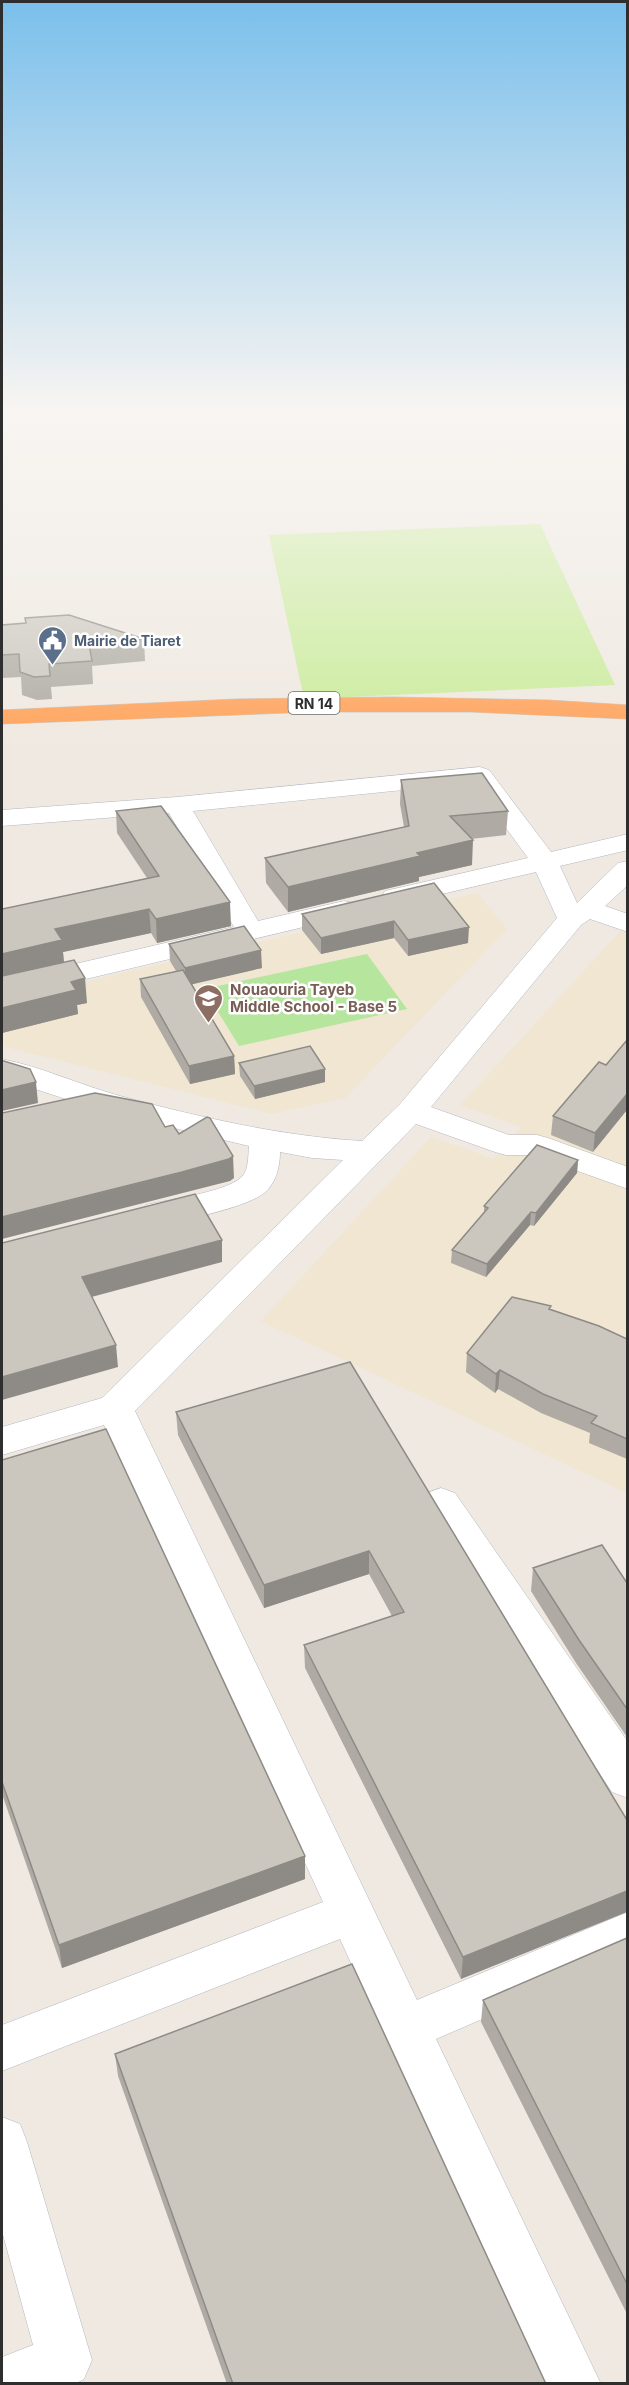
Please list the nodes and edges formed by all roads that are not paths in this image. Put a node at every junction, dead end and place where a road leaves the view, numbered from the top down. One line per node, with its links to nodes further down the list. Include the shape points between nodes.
1 (627, 712): 2 (highway, RN 14, via 366,702 190,706)
2 (2, 717)
3 (627, 731): 4 (highway, RN 14, via 431,723 239,724)
4 (2, 735)
5 (177, 804): 6 (street); 8 (street, via 480,775); 12 (street)
6 (2, 818)
7 (627, 842): 8 (street)
8 (544, 861): 10 (street); 12 (street)
9 (627, 869): 10 (street)
10 (579, 914): 11 (street); 16 (street)
11 (627, 924)
12 (251, 932): 13 (street)
13 (2, 990)
14 (2, 1068): 15 (street)
15 (101, 1100): 17 (street); 18 (street)
16 (411, 1111): 19 (street); 20 (street)
17 (46, 1113)
18 (265, 1139): 20 (street, via 312,1148); 23 (street, via 262,1171 256,1183 240,1192)
19 (506, 1145): 21 (street, via 537,1145); 22 (street, via 522,1162)
20 (370, 1152): 24 (street)
21 (627, 1179)
22 (627, 1200)
23 (127, 1221)
24 (115, 1408): 25 (street); 28 (street)
25 (2, 1442)
26 (441, 1503): 27 (street)
27 (627, 1779)
28 (351, 1913): 30 (street); 31 (street)
29 (627, 1934): 30 (street)
30 (406, 2028): 34 (street)
31 (2, 2048)
32 (2, 2142): 33 (street, via 65,2360)
33 (3, 2384)
34 (573, 2384)

